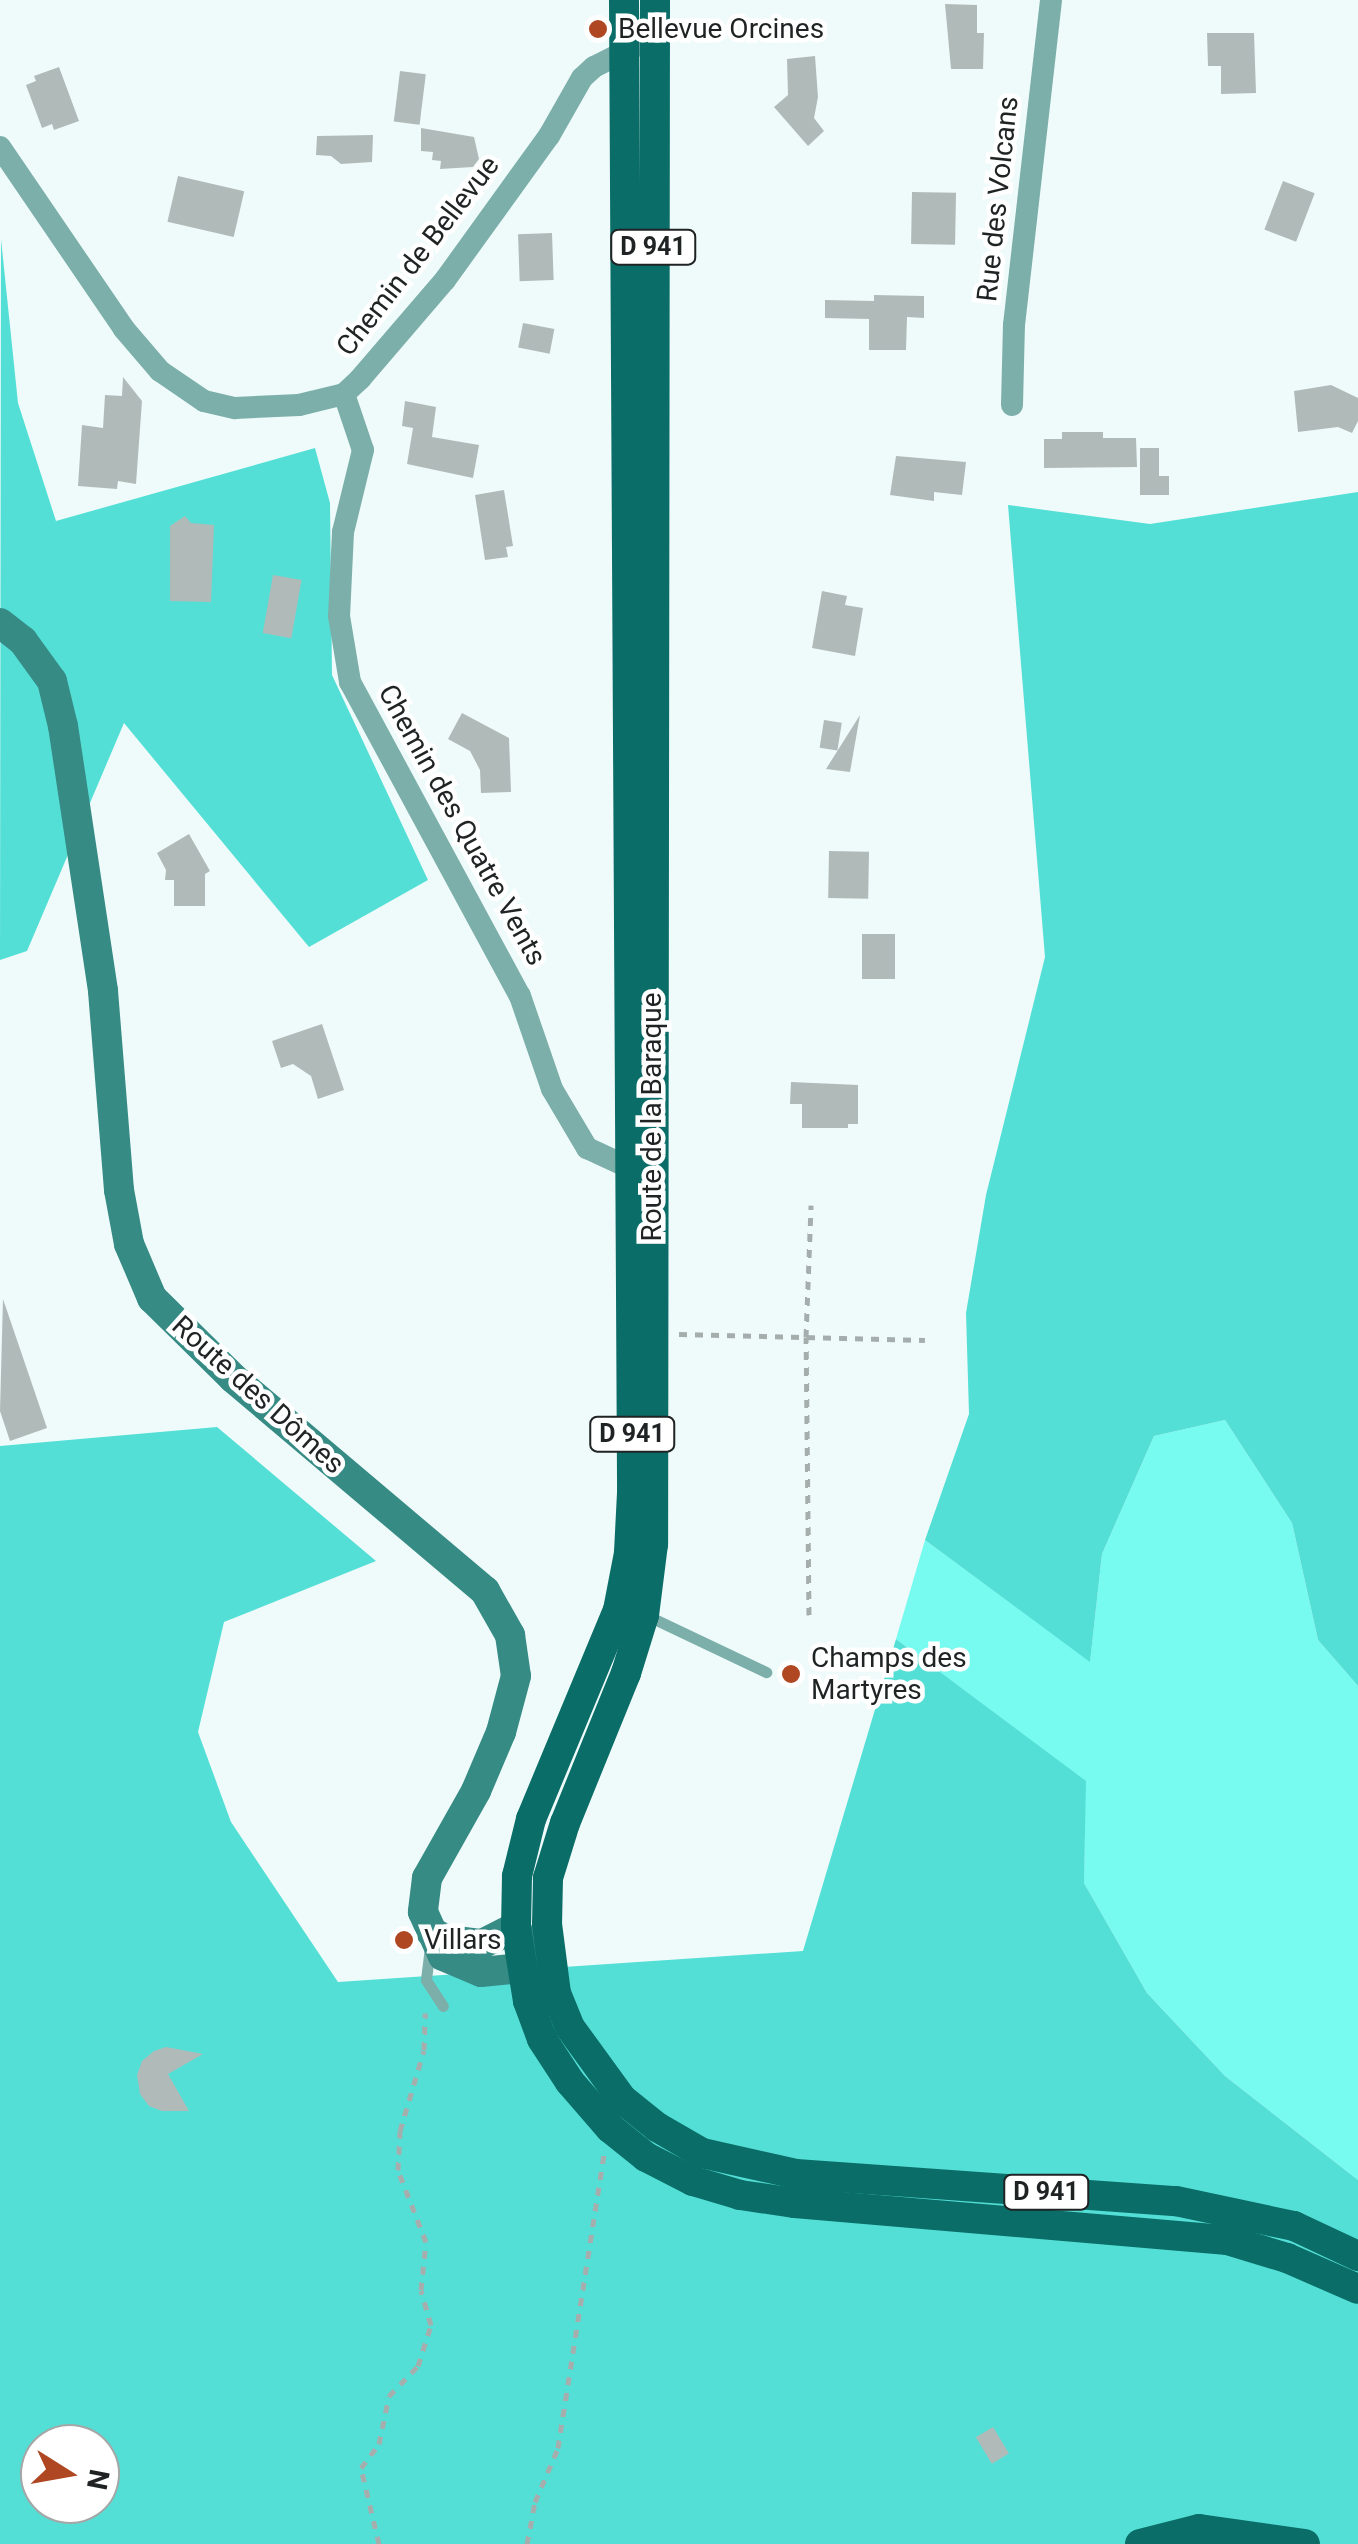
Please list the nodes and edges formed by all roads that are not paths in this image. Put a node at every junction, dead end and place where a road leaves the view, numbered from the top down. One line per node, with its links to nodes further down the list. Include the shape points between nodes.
1 (624, 0): 5 (main road, Route de la Baraque / D 941)
2 (654, 0): 4 (main road, Route de la Baraque / D 941)
3 (1051, 0): 8 (street, Rue des Volcans, via 1014,324)
4 (655, 42): 5 (street, Chemin de Bellevue); 10 (main road, Route de la Baraque / D 941)
5 (624, 49): 7 (street, Chemin de Bellevue, via 582,78 445,280); 10 (main road, Route de la Baraque / D 941)
6 (0, 147): 7 (street, Chemin de Bellevue, via 160,371 204,400 250,410)
7 (344, 394): 10 (street, Chemin des Quatre Vents, via 364,450 343,532 338,616 350,682 520,996 552,1090 587,1148)
8 (1012, 405)
9 (0, 623): 15 (street, Route des Dômes, via 52,680 63,726 103,991 119,1190 129,1244 152,1298 233,1378 485,1591 510,1634 516,1676 501,1732 428,1878 423,1912)
10 (641, 1168): 11 (main road, Route de la Baraque / D 941, via 652,1333 652,1544); 14 (main road, Route de la Baraque / D 941, via 629,1554 618,1610 531,1819 517,1876)
11 (644, 1615): 12 (lane); 13 (main road, Route de la Baraque / D 941, via 565,1823 548,1878)
12 (766, 1672)
13 (547, 1924): 16 (street); 18 (main road, Route de la Baraque / D 941, via 556,1993 589,2056 622,2099 656,2128)
14 (516, 1927): 15 (street, via 482,1944); 16 (main road, Route de la Baraque / D 941)
15 (431, 1932): 16 (street, via 443,1956 481,1972); 17 (lane, via 426,1980)
16 (527, 1968): 18 (street, Route de la Baraque, via 550,2030 575,2071 614,2113 650,2140); 19 (main road, Route de la Baraque / D 941, via 542,2039 610,2128 646,2157 693,2180 740,2195)
17 (442, 2006)
18 (702, 2153): 19 (main road, Route de la Baraque / D 941)
19 (795, 2188): 20 (main road, D 941, via 1176,2201 1294,2226); 21 (main road, D 941, via 1228,2240)
20 (1358, 2256)
21 (1358, 2289)
22 (1140, 2544): 23 (main road, via 1199,2529)
23 (1305, 2544)

